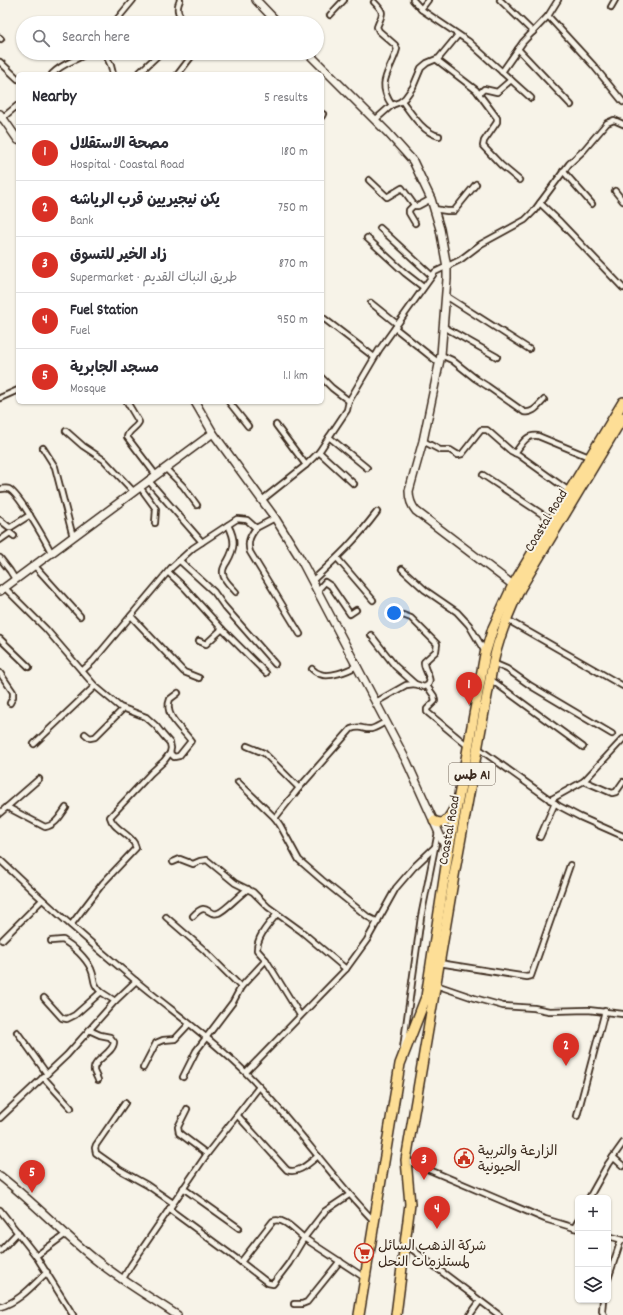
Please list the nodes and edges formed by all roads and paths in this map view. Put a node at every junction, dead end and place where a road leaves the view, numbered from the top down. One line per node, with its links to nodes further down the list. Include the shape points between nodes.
1 (133, 0): 14 (street)
2 (180, 0): 15 (street, via 177,10)
3 (256, 0): 16 (street)
4 (344, 0): 13 (street)
5 (413, 0): 12 (street)
6 (428, 0): 12 (street)
7 (500, 0): 18 (street)
8 (558, 0): 17 (street)
9 (615, 0): 11 (street)
10 (374, 2): 39 (street, via 383,13 377,27 397,49 384,84)
11 (611, 7)
12 (421, 9): 19 (street)
13 (330, 15)
14 (120, 16)
15 (180, 16)
16 (271, 16)
17 (548, 16): 18 (street); 38 (street, via 593,64)
18 (533, 32): 20 (street)
19 (458, 35): 26 (street); 32 (street)
20 (518, 49): 32 (street); 40 (street)
21 (75, 60): 28 (street)
22 (108, 60): 29 (street)
23 (153, 60): 30 (street)
24 (189, 60): 31 (street)
25 (315, 60): 43 (street)
26 (437, 60): 35 (street); 37 (street, via 421,68 413,87)
27 (0, 62): 33 (street)
28 (54, 72)
29 (112, 72)
30 (140, 72)
31 (180, 72)
32 (502, 72): 34 (street)
33 (16, 77)
34 (511, 80): 35 (street, via 499,92 484,89); 36 (street)
35 (479, 94): 49 (street, via 498,120 483,146)
36 (531, 98)
37 (402, 101): 39 (street); 45 (street, via 428,131)
38 (623, 102)
39 (392, 105): 43 (street)
40 (571, 105)
41 (16, 106): 42 (street)
42 (1, 117): 46 (street)
43 (375, 120): 52 (street, via 413,161)
44 (623, 124): 47 (street, via 614,120 609,121)
45 (439, 136)
46 (16, 137)
47 (563, 171): 54 (street); 55 (street)
48 (369, 180): 56 (street, via 387,197 403,189)
49 (519, 180)
50 (476, 184): 57 (street, via 454,211)
51 (615, 191): 53 (street)
52 (431, 199): 56 (street, via 418,206); 57 (street)
53 (623, 201)
54 (540, 203): 61 (street, via 522,222 486,241); 64 (street)
55 (592, 204)
56 (414, 205): 58 (street, via 409,213)
57 (434, 209): 61 (street)
58 (415, 223)
59 (380, 228): 62 (street)
60 (368, 238): 63 (street, via 405,273)
61 (447, 267): 62 (street, via 436,271); 65 (street)
62 (432, 276): 63 (street)
63 (423, 286): 68 (street)
64 (623, 288)
65 (446, 296): 69 (street); 70 (street)
66 (371, 303): 68 (street)
67 (324, 318): 72 (street)
68 (396, 326): 72 (street); 74 (street)
69 (444, 326): 71 (street); 73 (street)
70 (529, 349)
71 (441, 355): 74 (street); 78 (street, via 452,360 476,380 524,412 532,411)
72 (374, 357): 79 (street)
73 (497, 357)
74 (439, 363): 90 (street)
75 (324, 380): 79 (street)
76 (16, 391): 77 (street)
77 (0, 398)
78 (544, 400)
79 (349, 401): 89 (street)
80 (623, 402): 94 (highway, Coastal Road / طس A1)
81 (128, 404): 98 (street, via 139,422 127,437)
82 (196, 404): 88 (street)
83 (231, 404): 85 (street)
84 (623, 417): 138 (highway, Coastal Road / طس A1, via 533,566)
85 (248, 426)
86 (276, 426): 95 (street)
87 (66, 430): 105 (street, via 83,446 104,460)
88 (213, 433): 96 (street); 106 (street)
89 (329, 437): 92 (street); 97 (street)
90 (422, 441): 93 (street, via 458,455 462,454 481,430 487,430); 129 (street, via 409,491 412,506)
91 (43, 448): 117 (street, via 55,467)
92 (319, 452): 95 (street); 101 (street)
93 (515, 453): 94 (street, via 532,435); 104 (street)
94 (589, 457): 104 (highway, Coastal Road / طس A1)
95 (306, 465): 106 (street)
96 (165, 468): 98 (street); 107 (street)
97 (367, 468)
98 (156, 475): 100 (street)
99 (483, 475): 112 (street)
100 (148, 480): 102 (street); 119 (street)
101 (354, 484)
102 (140, 487): 105 (street); 113 (street, via 156,509)
103 (0, 489): 109 (street, via 12,491)
104 (569, 490): 112 (highway, Coastal Road / طس A1)
105 (134, 492): 117 (street)
106 (262, 500): 110 (street)
107 (197, 505)
108 (377, 512): 122 (street)
109 (30, 515): 111 (street, via 11,527); 120 (street)
110 (275, 518): 115 (street); 128 (street)
111 (0, 520)
112 (551, 520): 129 (highway, Coastal Road / طس A1)
113 (155, 523)
114 (228, 525): 115 (street, via 240,518 247,520); 119 (street); 132 (street, via 234,546 223,574)
115 (256, 528): 140 (street, via 248,543 250,552)
116 (14, 536): 118 (street, via 10,533)
117 (74, 537): 120 (street)
118 (0, 540)
119 (202, 542): 123 (street)
120 (51, 552): 124 (street)
121 (0, 558): 127 (street)
122 (337, 558): 128 (street); 133 (street)
123 (179, 560): 126 (street); 146 (street, via 214,592)
124 (34, 565): 127 (street); 136 (street)
125 (402, 569): 144 (street, via 425,590 457,612 469,625)
126 (168, 572): 137 (street); 139 (street)
127 (15, 579): 130 (street)
128 (312, 581): 131 (street)
129 (513, 585): 144 (highway, Coastal Road / طس A1)
130 (2, 589): 150 (street, via 46,629)
131 (317, 591): 134 (street, via 325,582 331,586 350,614); 148 (street)
132 (236, 592)
133 (374, 600)
134 (356, 610)
135 (403, 615): 157 (street, via 410,617 437,644 436,651 423,666 430,679)
136 (80, 616)
137 (131, 616): 150 (street, via 93,661); 153 (street, via 184,672)
138 (506, 619): 145 (highway, Coastal Road / طس A1); 158 (street)
139 (222, 629): 143 (street, via 206,644); 151 (street)
140 (300, 634)
141 (372, 635): 155 (street, via 395,666)
142 (0, 639): 147 (street)
143 (199, 641)
144 (485, 654): 169 (highway, Coastal Road / طس A1)
145 (492, 663): 154 (highway, Coastal Road / طس A1); 165 (street, via 507,669)
146 (275, 664)
147 (29, 666)
148 (356, 666): 149 (street, via 339,673 324,675); 160 (street)
149 (312, 669)
150 (82, 670): 156 (street)
151 (266, 673)
152 (0, 674): 161 (street, via 14,692)
153 (199, 678)
154 (489, 678): 169 (highway, Coastal Road / طس A1); 170 (street)
155 (415, 684): 157 (street); 160 (street)
156 (95, 686): 162 (street); 167 (street)
157 (428, 686): 169 (street, via 435,701 427,712)
158 (623, 686)
159 (178, 693): 171 (street, via 170,699 168,710 191,742 179,756)
160 (376, 702): 163 (street)
161 (10, 703)
162 (123, 709): 164 (street, via 95,737 90,738); 171 (street, via 146,717 156,726 170,743)
163 (386, 722): 176 (street, via 373,729 351,729); 184 (street)
164 (86, 734)
165 (612, 734)
166 (622, 742): 173 (street)
167 (34, 744)
168 (247, 746): 176 (street, via 264,754)
169 (472, 747): 177 (street); 179 (highway, Coastal Road / طس A1); 204 (highway, Coastal Road / طس A1)
170 (582, 747)
171 (170, 753): 200 (street, via 110,817 113,824 136,848 103,883)
172 (38, 779): 180 (street)
173 (584, 781): 175 (street, via 612,792 616,792); 177 (street)
174 (238, 782): 183 (street)
175 (623, 782)
176 (299, 788): 183 (street)
177 (550, 800): 178 (street)
178 (555, 803): 187 (street); 188 (street)
179 (457, 805): 185 (highway); 190 (highway, Coastal Road / طس A1)
180 (7, 807): 181 (street, via 45,827 56,822); 182 (street)
181 (66, 808)
182 (0, 813)
183 (275, 818): 199 (street, via 299,860 368,917)
184 (434, 821): 185 (highway); 186 (street)
185 (444, 823): 186 (street)
186 (438, 831): 189 (street); 190 (street)
187 (623, 836)
188 (540, 837)
189 (434, 847): 199 (street, via 396,888); 219 (street, via 421,917)
190 (448, 853): 219 (highway, Coastal Road / طس A1, via 426,997)
191 (0, 860): 195 (street)
192 (173, 862): 194 (street, via 180,859 193,864 206,860 235,884)
193 (570, 865): 204 (street, via 531,976)
194 (248, 888): 196 (street); 197 (street, via 219,913 204,909)
195 (42, 900): 200 (street); 201 (street)
196 (277, 914): 203 (street, via 259,938 257,945 257,950); 205 (street)
197 (193, 916)
198 (166, 917): 208 (street)
199 (378, 922): 205 (street)
200 (71, 925): 206 (street)
201 (2, 940)
202 (51, 940): 209 (street, via 63,940 85,960 92,970 95,986)
203 (266, 960): 208 (street); 214 (street)
204 (439, 963): 207 (highway, Coastal Road / طس A1)
205 (346, 969): 214 (street)
206 (136, 981): 211 (street); 215 (street)
207 (436, 985): 212 (street, via 503,1006 549,1011); 237 (highway, Coastal Road / طس A1)
208 (241, 987): 218 (street, via 233,1002)
209 (101, 992): 210 (street, via 67,1019 62,1018); 211 (street)
210 (44, 998)
211 (115, 1001): 216 (street)
212 (605, 1011): 213 (street); 231 (street)
213 (623, 1014)
214 (300, 1015): 221 (street)
215 (189, 1024): 218 (street); 220 (street, via 175,1039 156,1043)
216 (89, 1030): 222 (street); 225 (street, via 110,1037 114,1042 112,1048 95,1066 94,1071)
217 (17, 1032): 222 (street)
218 (206, 1037): 221 (street); 224 (street)
219 (400, 1064): 246 (highway, Coastal Road)
220 (143, 1068)
221 (246, 1072): 226 (street)
222 (47, 1074): 223 (street)
223 (43, 1077): 228 (street); 232 (street)
224 (183, 1077)
225 (98, 1080)
226 (259, 1087): 230 (street); 235 (street)
227 (125, 1103): 243 (street, via 96,1145 96,1153)
228 (71, 1108)
229 (187, 1110): 234 (street, via 178,1127 179,1133)
230 (238, 1116): 234 (street); 235 (street, via 290,1172 298,1171)
231 (577, 1116)
232 (0, 1118)
233 (623, 1143): 236 (street)
234 (207, 1154): 240 (street)
235 (318, 1156): 241 (street)
236 (613, 1157): 238 (street); 242 (street)
237 (406, 1160): 248 (street, via 545,1219); 254 (highway, Coastal Road, via 410,1204)
238 (623, 1166)
239 (0, 1176): 250 (street)
240 (183, 1188): 243 (street); 247 (street)
241 (349, 1195): 246 (street); 252 (street, via 330,1206)
242 (591, 1195)
243 (173, 1203): 244 (street)
244 (169, 1209): 258 (street); 262 (street)
245 (0, 1210): 249 (street)
246 (374, 1221): 261 (highway, Coastal Road)
247 (239, 1228)
248 (575, 1228)
249 (18, 1232): 255 (street); 256 (street)
250 (66, 1234): 256 (street); 262 (street)
251 (611, 1237): 253 (street)
252 (304, 1238): 257 (street); 258 (street, via 283,1221 273,1221); 258 (street, via 273,1284 268,1283)
253 (622, 1240): 259 (street)
254 (405, 1244): 263 (street); 270 (highway, Coastal Road)
255 (0, 1251)
256 (36, 1256): 260 (street)
257 (340, 1261): 261 (street); 265 (street, via 307,1302)
258 (241, 1262)
259 (611, 1271)
260 (47, 1272): 266 (street, via 16,1300); 268 (street)
261 (365, 1278): 269 (highway, Coastal Road)
262 (122, 1280): 267 (street)
263 (480, 1301): 271 (street); 272 (street)
264 (603, 1303): 273 (street)
265 (294, 1304)
266 (0, 1307)
267 (173, 1314)
268 (73, 1315)
269 (359, 1315)
270 (396, 1315)
271 (470, 1315)
272 (499, 1315)
273 (604, 1315)

